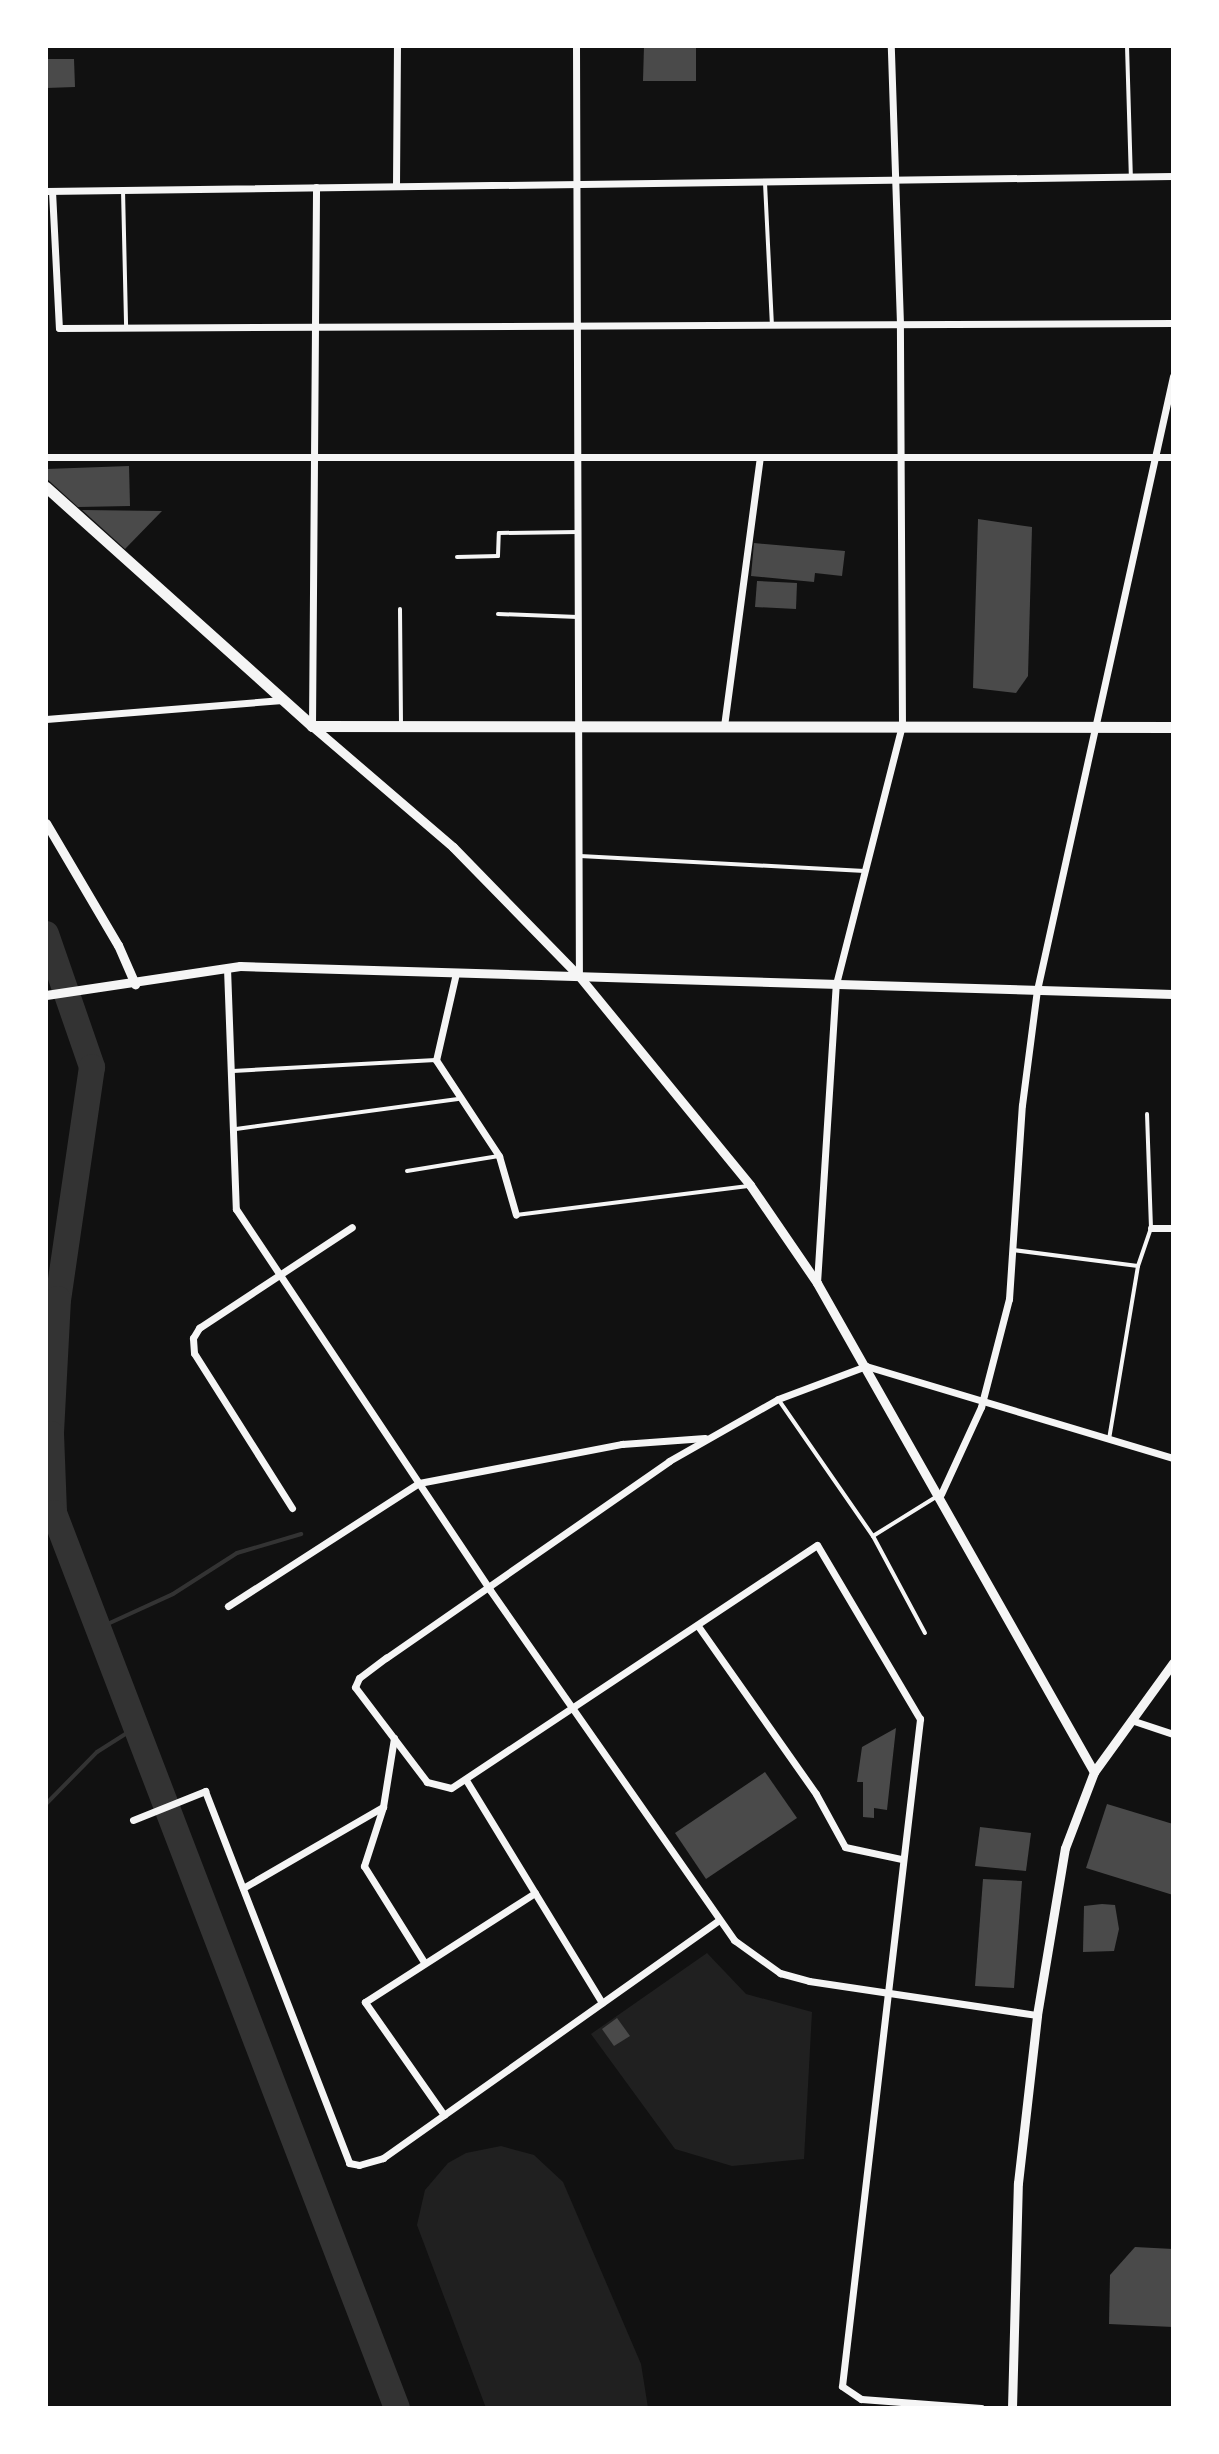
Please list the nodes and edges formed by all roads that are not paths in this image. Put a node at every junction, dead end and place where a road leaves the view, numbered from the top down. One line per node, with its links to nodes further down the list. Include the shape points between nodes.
1 (397, 46): 10 (street)
2 (576, 46): 9 (street)
3 (891, 46): 7 (street)
4 (1127, 46): 6 (lane)
5 (1173, 176): 6 (street)
6 (1131, 177): 7 (street)
7 (898, 180): 8 (street); 16 (street)
8 (765, 182): 9 (street); 15 (lane)
9 (577, 184): 10 (street); 17 (street)
10 (396, 186): 11 (street)
11 (316, 187): 12 (street); 18 (street)
12 (123, 190): 13 (street); 19 (lane)
13 (49, 191): 19 (street, via 59,328)
14 (1173, 323): 16 (street)
15 (772, 324): 16 (street); 17 (street)
16 (900, 324): 25 (street)
17 (577, 325): 18 (street); 23 (street)
18 (315, 326): 19 (street); 22 (street)
19 (126, 327)
20 (1173, 376): 26 (street)
21 (46, 457): 22 (street)
22 (314, 457): 23 (street); 38 (street)
23 (578, 457): 24 (street); 29 (street)
24 (760, 457): 25 (street); 41 (street)
25 (900, 457): 26 (street); 36 (street)
26 (1157, 457): 27 (street); 37 (street)
27 (1173, 457)
28 (46, 487): 34 (main road)
29 (578, 532): 30 (lane, via 499,533 498,556); 33 (street)
30 (457, 557)
31 (400, 609): 39 (lane)
32 (498, 614): 33 (lane)
33 (578, 617): 40 (street)
34 (284, 700): 35 (street); 38 (main road)
35 (46, 719)
36 (902, 725): 37 (main road); 41 (main road); 45 (street)
37 (1093, 725): 42 (main road); 51 (street)
38 (312, 726): 39 (main road); 48 (street, via 453,847)
39 (401, 726): 40 (main road)
40 (578, 726): 41 (main road); 44 (street)
41 (724, 726)
42 (1173, 727)
43 (46, 823): 49 (street)
44 (579, 856): 45 (lane); 48 (street)
45 (865, 871): 50 (street)
46 (227, 968): 47 (street); 49 (street); 55 (street)
47 (456, 973): 48 (street); 54 (street)
48 (579, 976): 50 (street); 61 (street)
49 (135, 984): 53 (street)
50 (836, 984): 51 (street); 69 (street)
51 (1037, 990): 52 (street); 66 (street, via 1022,1105)
52 (1173, 994)
53 (46, 995)
54 (436, 1060): 55 (lane); 56 (street)
55 (233, 1071): 58 (street)
56 (458, 1099): 58 (lane); 59 (street)
57 (1147, 1114): 64 (lane)
58 (236, 1129): 68 (street, via 236,1209)
59 (499, 1156): 60 (lane); 62 (street)
60 (407, 1171)
61 (750, 1185): 62 (lane); 69 (street)
62 (516, 1215)
63 (352, 1227): 68 (street)
64 (1151, 1228): 65 (street); 67 (lane)
65 (1173, 1228)
66 (1013, 1250): 67 (lane); 72 (street, via 1009,1299)
67 (1138, 1266): 74 (lane)
68 (282, 1276): 76 (street); 78 (street, via 199,1328 193,1338 194,1353)
69 (817, 1283): 70 (street)
70 (866, 1366): 71 (street); 72 (street); 77 (street)
71 (778, 1399): 73 (street); 79 (lane)
72 (982, 1401): 74 (street); 77 (street)
73 (707, 1438): 76 (street, via 622,1444); 80 (street)
74 (1109, 1439): 75 (street)
75 (1173, 1458)
76 (419, 1483): 80 (street); 81 (street)
77 (941, 1494): 79 (lane); 89 (street)
78 (292, 1508)
79 (873, 1536): 83 (lane)
80 (490, 1590): 85 (street); 88 (street, via 359,1678 355,1687)
81 (228, 1606)
82 (698, 1626): 85 (street); 93 (street, via 816,1794 845,1847); 93 (street, via 817,1545 920,1719)
83 (925, 1633)
84 (1173, 1663): 86 (street)
85 (571, 1710): 90 (street); 96 (street)
86 (1131, 1720): 87 (street); 89 (street)
87 (1173, 1734)
88 (394, 1738): 90 (street, via 427,1782 451,1788); 91 (street)
89 (1094, 1772): 100 (street, via 1065,1848)
90 (466, 1780): 95 (street)
91 (383, 1807): 94 (street); 97 (street, via 364,1866)
92 (133, 1820): 94 (street, via 205,1791)
93 (901, 1859): 98 (street)
94 (243, 1888): 101 (street, via 349,2163 383,2158)
95 (535, 1893): 97 (street); 99 (street)
96 (719, 1920): 98 (street, via 750,1955 780,1973); 99 (street)
97 (424, 1962): 101 (street, via 365,2002)
98 (885, 1994): 100 (street); 102 (street, via 842,2386 861,2399)
99 (602, 2003): 101 (street)
100 (1037, 2015): 103 (street, via 1018,2183)
101 (444, 2115)
102 (981, 2408)
103 (1012, 2408)

